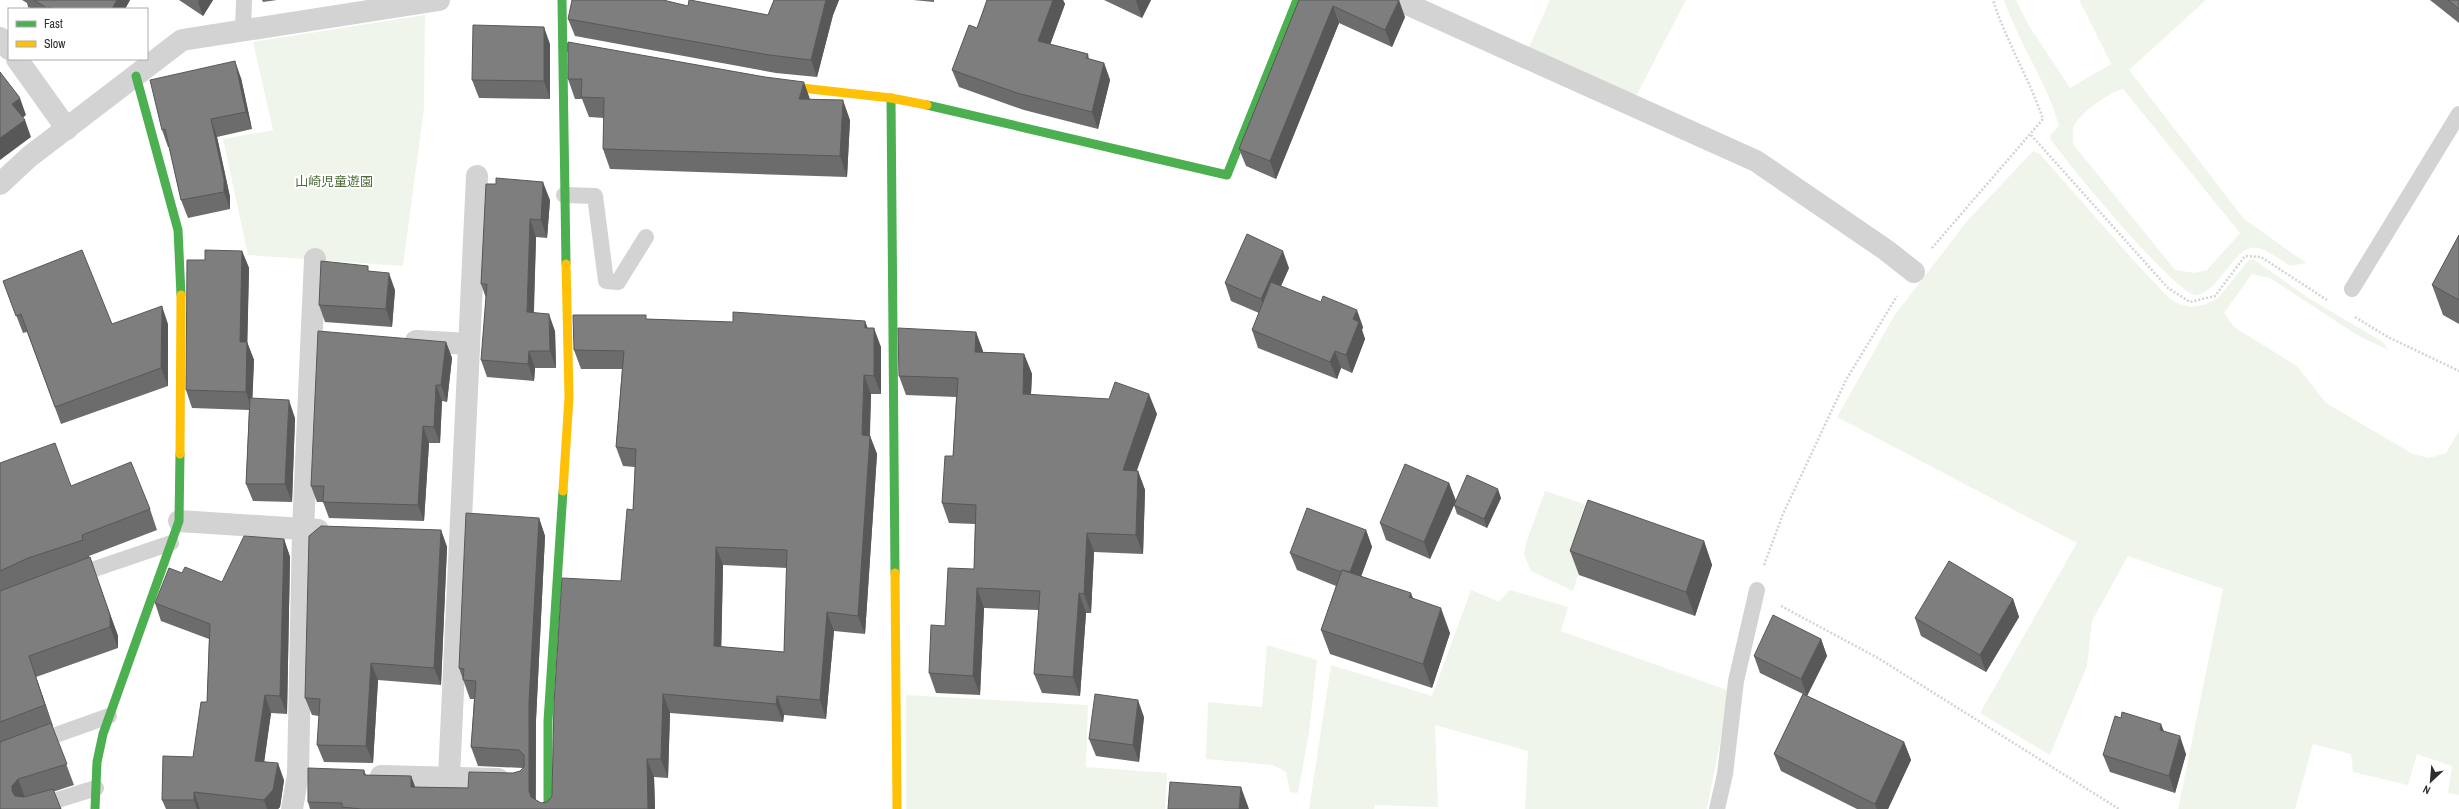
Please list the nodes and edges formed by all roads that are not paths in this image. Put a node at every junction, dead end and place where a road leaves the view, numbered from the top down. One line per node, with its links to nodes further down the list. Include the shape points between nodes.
1 (244, 0): 7 (lane)
2 (438, 0): 6 (street)
3 (562, 0): 9 (street)
4 (1297, 0): 15 (street, via 1227,174 948,109)
5 (1398, 0): 23 (street, via 1756,161)
6 (364, 5): 7 (street)
7 (243, 30): 13 (street, via 182,40)
8 (0, 38): 10 (street)
9 (563, 47): 11 (street); 20 (street)
10 (8, 48)
11 (610, 55)
12 (18, 60): 17 (street)
13 (136, 76): 17 (street); 29 (street, via 178,230 181,289)
14 (766, 83): 15 (street)
15 (890, 98): 47 (street)
16 (2459, 114): 24 (lane)
17 (67, 129): 19 (street)
18 (477, 176): 28 (street)
19 (0, 184)
20 (564, 195): 21 (lane, via 595,196 606,282 618,282); 46 (street, via 569,397 548,721)
21 (646, 237)
22 (315, 259): 25 (street)
23 (1914, 272)
24 (2352, 289)
25 (312, 334): 26 (street); 30 (street)
26 (336, 335)
27 (398, 339): 28 (street)
28 (468, 344): 40 (street, via 451,534)
29 (179, 521): 30 (street); 32 (street)
30 (303, 530): 31 (street); 37 (street)
31 (342, 531)
32 (171, 543): 33 (lane); 35 (street)
33 (61, 581)
34 (1757, 590): 48 (lane, via 1736,681 1725,774)
35 (109, 716): 36 (lane); 42 (street, via 97,762)
36 (0, 755)
37 (298, 774): 38 (street); 45 (street)
38 (322, 775)
39 (361, 776): 40 (street)
40 (449, 777): 41 (street)
41 (520, 779)
42 (96, 788): 43 (lane); 44 (street)
43 (29, 809)
44 (95, 809)
45 (292, 809)
46 (548, 809)
47 (897, 809)
48 (1717, 809)

